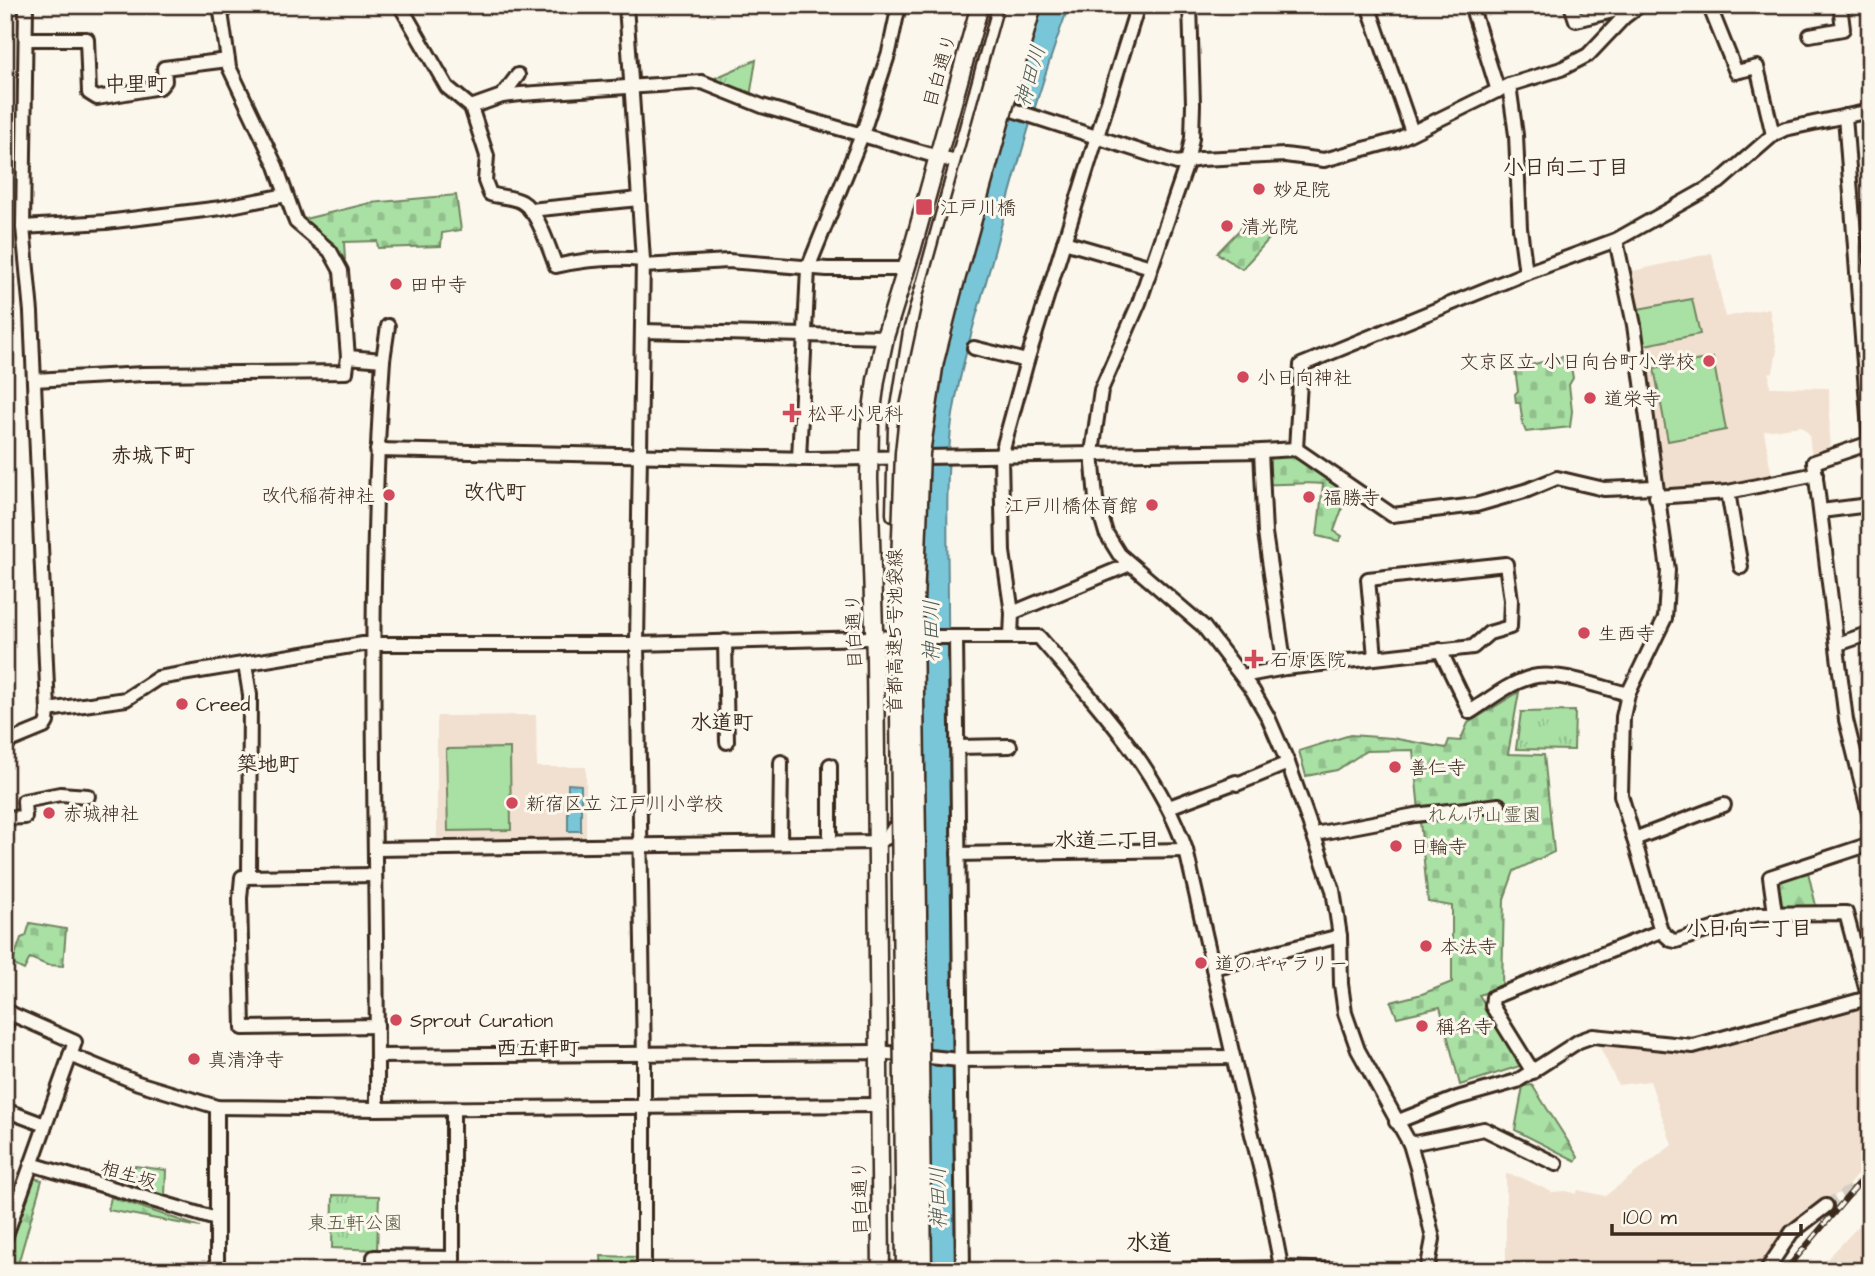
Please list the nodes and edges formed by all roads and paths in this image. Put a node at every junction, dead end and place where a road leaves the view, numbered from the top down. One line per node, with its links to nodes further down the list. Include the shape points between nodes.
1 (26, 5): 19 (street)
2 (219, 5): 20 (street)
3 (400, 5): 26 (street, via 447,87)
4 (626, 5): 22 (street)
5 (899, 5): 30 (street)
6 (980, 5): 33 (main road, 目白通り)
7 (1002, 5): 25 (main road, 目白通り)
8 (1015, 5): 153 (highway, 首都高速5号池袋線, bridge, via 934,296 905,453 899,619)
9 (1032, 5): 154 (highway, 首都高速5号池袋線, bridge, via 934,361 920,453 913,627)
10 (1138, 5): 32 (street)
11 (1190, 5): 35 (street, via 1193,115)
12 (1368, 5): 29 (street)
13 (1471, 5): 23 (street)
14 (1571, 5): 15 (street, via 1576,20)
15 (1639, 5): 23 (street, via 1588,55)
16 (1709, 5): 31 (street, via 1736,72 1757,67)
17 (1840, 5): 18 (street, via 1843,29)
18 (1810, 35)
19 (26, 39): 20 (street, via 88,38 89,93 97,98 160,87 165,81 164,68); 39 (street)
20 (228, 60): 36 (street)
21 (518, 75): 24 (street)
22 (632, 87): 24 (street); 30 (street, via 702,82 762,106); 37 (street)
23 (1503, 88): 29 (street); 46 (street, via 1516,135)
24 (502, 96): 26 (street)
25 (977, 100): 32 (street); 34 (main road, 目白通り)
26 (471, 107): 38 (street, via 487,156 485,181 490,194 522,202)
27 (1870, 111): 28 (street)
28 (1845, 116): 31 (street); 56 (street)
29 (1412, 132): 35 (street, via 1324,160 1285,155)
30 (862, 135): 33 (street); 44 (street)
31 (1773, 135): 40 (street, via 1719,182)
32 (1097, 137): 35 (street); 41 (street)
33 (937, 156): 34 (street); 45 (main road, 目白通り)
34 (959, 163): 63 (main road, 目白通り, via 912,332)
35 (1187, 163): 43 (street)
36 (286, 195): 39 (street, via 208,210); 52 (street, via 296,222 330,251 341,271)
37 (639, 199): 38 (street); 42 (street)
38 (530, 210): 42 (street, via 556,266 614,257)
39 (23, 227): 55 (street)
40 (1616, 240): 46 (street); 67 (street, via 1634,325)
41 (1064, 242): 43 (street); 54 (street)
42 (643, 263): 44 (street, via 728,261); 48 (street)
43 (1151, 267): 60 (street, via 1101,390)
44 (808, 268): 45 (street); 49 (street)
45 (906, 269): 50 (main road, 目白通り)
46 (1526, 273): 57 (street, via 1301,365)
47 (388, 326): 53 (street)
48 (643, 331): 49 (street); 61 (street)
49 (805, 334): 50 (street); 64 (street)
50 (885, 337): 65 (main road, 目白通り)
51 (974, 348): 54 (street)
52 (348, 357): 53 (street); 55 (street, via 346,372)
53 (383, 360): 58 (street)
54 (1027, 361): 62 (street)
55 (34, 380): 89 (street)
56 (1870, 443): 66 (street, via 1814,462)
57 (1296, 449): 59 (street); 67 (street, via 1392,515 1476,505 1557,478 1604,489)
58 (377, 450): 61 (street); 80 (street)
59 (1261, 451): 60 (street); 86 (street, via 1266,544)
60 (1092, 453): 62 (street); 71 (street, via 1100,518 1111,544)
61 (639, 456): 64 (street); 81 (street)
62 (1001, 456): 63 (street); 73 (street, via 1003,552)
63 (895, 457): 65 (street); 75 (main road, 目白通り)
64 (799, 458): 65 (street)
65 (869, 458): 78 (main road, 目白通り)
66 (1816, 474): 68 (street); 70 (street)
67 (1655, 492): 68 (street); 88 (street, via 1668,570 1665,618)
68 (1728, 492): 72 (street)
69 (1861, 506): 70 (street)
70 (1821, 511): 82 (street)
71 (1128, 565): 73 (street); 87 (street, via 1203,626)
72 (1741, 567)
73 (1012, 613): 77 (street)
74 (1870, 633): 82 (street)
75 (901, 637): 76 (street); 78 (street); 103 (main road, 目白通り)
76 (954, 637): 77 (street); 93 (street)
77 (1011, 637): 100 (street, via 1039,637 1130,747)
78 (875, 638): 79 (street); 108 (main road, 目白通り)
79 (725, 641): 81 (street); 90 (street)
80 (373, 643): 81 (street); 85 (street); 111 (street)
81 (636, 644): 110 (street)
82 (1839, 644): 101 (street, via 1846,720)
83 (1440, 650): 84 (street); 84 (street, via 1473,647 1489,633 1510,626 1506,564 1368,579); 88 (street, via 1470,712 1534,676)
84 (1375, 657): 86 (street)
85 (245, 664): 89 (street, via 158,678 126,699); 114 (street, via 250,695)
86 (1284, 668): 87 (street)
87 (1242, 676): 95 (street)
88 (1628, 694): 105 (street, via 1621,795)
89 (48, 710): 91 (street, via 44,727)
90 (727, 742)
91 (5, 743)
92 (1010, 746): 93 (street)
93 (957, 747): 113 (street)
94 (781, 762): 106 (street)
95 (1288, 762): 100 (street); 104 (street)
96 (830, 765): 107 (street)
97 (88, 796): 102 (street, via 60,794 24,801 25,817)
98 (1499, 805): 104 (street)
99 (1724, 805): 105 (street)
100 (1168, 807): 112 (street)
101 (1870, 817)
102 (5, 818)
103 (897, 823): 108 (street, via 888,837); 128 (main road, 目白通り)
104 (1315, 834): 118 (street, via 1333,890)
105 (1634, 839): 117 (street)
106 (780, 842): 107 (street); 110 (street)
107 (830, 842): 108 (street)
108 (877, 842): 124 (main road, 目白通り)
109 (1870, 844): 116 (street, via 1770,877)
110 (640, 845): 111 (street); 125 (street)
111 (375, 849): 115 (street)
112 (1186, 850): 113 (street); 119 (street)
113 (958, 854): 130 (street)
114 (249, 876): 115 (street); 122 (street, via 242,877 240,898 243,1028)
115 (375, 876): 122 (street)
116 (1775, 913): 117 (street, via 1758,914 1676,941); 120 (street, via 1846,913)
117 (1661, 931): 131 (street, via 1493,998 1492,1006)
118 (1340, 936): 119 (street); 138 (street, via 1345,1013 1358,1050)
119 (1213, 968): 129 (street)
120 (1869, 1001): 131 (street, via 1693,1046 1593,1036)
121 (8, 1012): 123 (street); 126 (street, via 75,1042)
122 (377, 1026): 127 (street)
123 (5, 1027)
124 (878, 1052): 125 (street); 128 (street); 132 (main road, 目白通り)
125 (644, 1053): 127 (street); 134 (street)
126 (70, 1055): 133 (street, via 138,1083); 139 (street)
127 (377, 1055): 135 (street)
128 (898, 1055): 130 (street); 152 (main road, 目白通り)
129 (1233, 1057): 130 (street); 147 (street)
130 (957, 1060): 155 (street)
131 (1533, 1072): 138 (street)
132 (878, 1105): 134 (street); 151 (main road, 目白通り)
133 (217, 1107): 135 (street); 144 (street)
134 (644, 1107): 136 (street); 150 (street)
135 (377, 1109): 136 (street)
136 (453, 1109): 146 (street)
137 (5, 1110): 139 (street)
138 (1396, 1122): 140 (street)
139 (45, 1125): 141 (street)
140 (1410, 1144): 142 (street, via 1484,1129); 158 (street, via 1433,1239)
141 (31, 1164): 144 (street, 相生坂); 145 (street)
142 (1556, 1164)
143 (1826, 1206): 159 (street, via 1792,1232)
144 (216, 1219): 148 (street)
145 (5, 1238)
146 (453, 1264): 149 (street, via 374,1258)
147 (1282, 1269): 156 (street); 157 (street)
148 (218, 1271)
149 (374, 1271)
150 (644, 1271)
151 (881, 1271)
152 (900, 1271)
153 (906, 1271)
154 (922, 1271)
155 (963, 1271)
156 (1114, 1271)
157 (1368, 1271)
158 (1427, 1271)
159 (1766, 1271)

